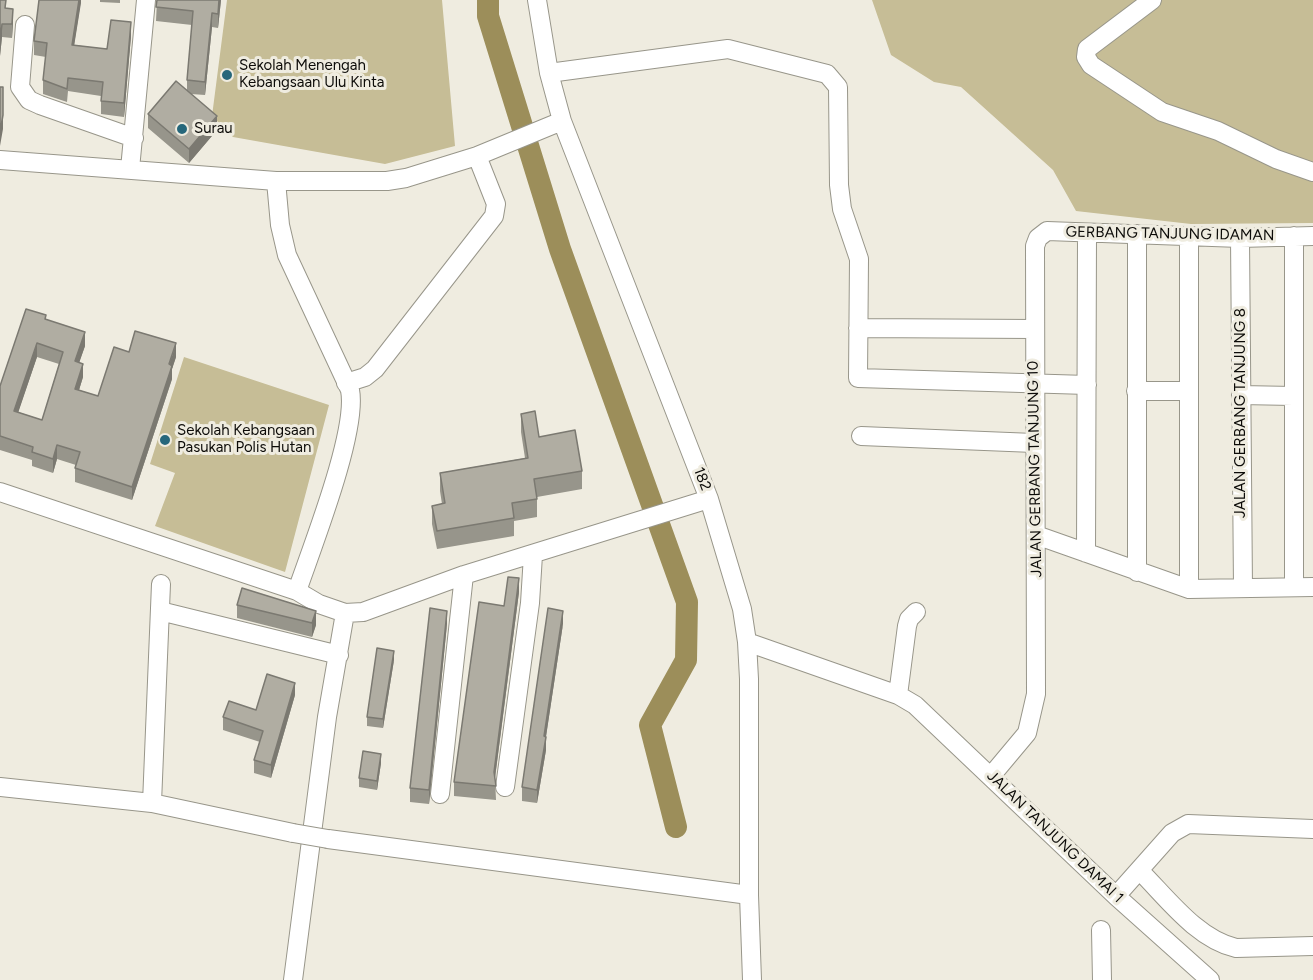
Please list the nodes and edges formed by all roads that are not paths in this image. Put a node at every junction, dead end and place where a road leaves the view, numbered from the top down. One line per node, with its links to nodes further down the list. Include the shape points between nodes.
1 (146, 0): 7 (street)
2 (537, 0): 5 (street, 182)
3 (1152, 0): 11 (street, via 1087,49 1091,65 1162,112 1218,131)
4 (25, 25): 7 (street, via 20,87 23,94 40,105)
5 (549, 73): 6 (street, 182); 20 (street, via 728,49 827,74 835,80 842,209 858,259)
6 (562, 121): 8 (street); 32 (street, 182)
7 (134, 138): 10 (street)
8 (477, 156): 12 (street, via 387,181); 22 (street, via 496,204 494,216 375,369)
9 (0, 160): 10 (street)
10 (130, 170): 12 (street)
11 (1313, 172)
12 (276, 181): 22 (street, via 287,255)
13 (1087, 233): 14 (street, GERBANG TANJUNG IDAMAN); 19 (street, GERBANG TANJUNG IDAMAN, via 1047,231); 24 (street)
14 (1137, 234): 15 (street, GERBANG TANJUNG IDAMAN); 25 (street)
15 (1189, 236): 18 (street, GERBANG TANJUNG IDAMAN); 26 (street)
16 (1294, 236): 17 (street, GERBANG TANJUNG IDAMAN); 18 (street, GERBANG TANJUNG IDAMAN); 28 (street)
17 (1313, 236)
18 (1240, 238): 27 (street, JALAN GERBANG TANJUNG 8)
19 (1035, 246): 21 (street, JALAN GERBANG TANJUNG 10)
20 (858, 328): 21 (street); 23 (street, via 857,376 863,380)
21 (1035, 329): 23 (street, JALAN GERBANG TANJUNG 10)
22 (346, 383): 43 (street, via 351,416)
23 (1034, 385): 24 (street); 30 (street, JALAN GERBANG TANJUNG 10)
24 (1087, 385): 34 (street)
25 (1136, 391): 26 (street); 36 (street)
26 (1188, 391): 42 (street)
27 (1241, 395): 28 (street); 41 (street, JALAN GERBANG TANJUNG 8)
28 (1293, 396): 39 (street)
29 (861, 436): 30 (street)
30 (1034, 443): 33 (street, JALAN GERBANG TANJUNG 10)
31 (0, 492): 43 (street)
32 (709, 499): 35 (street); 47 (street, 182, via 721,531)
33 (1035, 535): 34 (street); 50 (street, JALAN GERBANG TANJUNG 10, via 1037,608 1031,722 1019,745)
34 (1086, 553): 36 (street)
35 (533, 555): 37 (street); 52 (street, via 531,603)
36 (1137, 572): 42 (street)
37 (464, 575): 46 (street, via 384,606); 53 (street)
38 (161, 584): 44 (street)
39 (1294, 587): 40 (street); 41 (street)
40 (1313, 587)
41 (1242, 588): 42 (street)
42 (1189, 589)
43 (297, 591): 46 (street)
44 (159, 611): 48 (street); 54 (street)
45 (916, 612): 49 (street, via 907,626)
46 (345, 613): 48 (street)
47 (747, 642): 49 (street, JALAN TANJUNG DAMAI 1); 57 (street, 182)
48 (339, 655): 61 (street, via 327,717)
49 (898, 695): 50 (street, JALAN TANJUNG DAMAI 1, via 915,705)
50 (992, 776): 58 (street, JALAN TANJUNG DAMAI 1)
51 (0, 787): 54 (street)
52 (505, 787)
53 (440, 794)
54 (152, 804): 57 (street, bridge, via 328,839)
55 (1313, 829): 56 (street, via 1188,824 1172,833)
56 (1140, 871): 58 (street); 60 (street, via 1202,932 1224,945)
57 (748, 895): 62 (street, 182)
58 (1116, 896): 64 (street, JALAN TANJUNG DAMAI 1)
59 (1101, 930): 63 (street)
60 (1313, 946)
61 (293, 980)
62 (752, 980)
63 (1102, 980)
64 (1210, 980)

